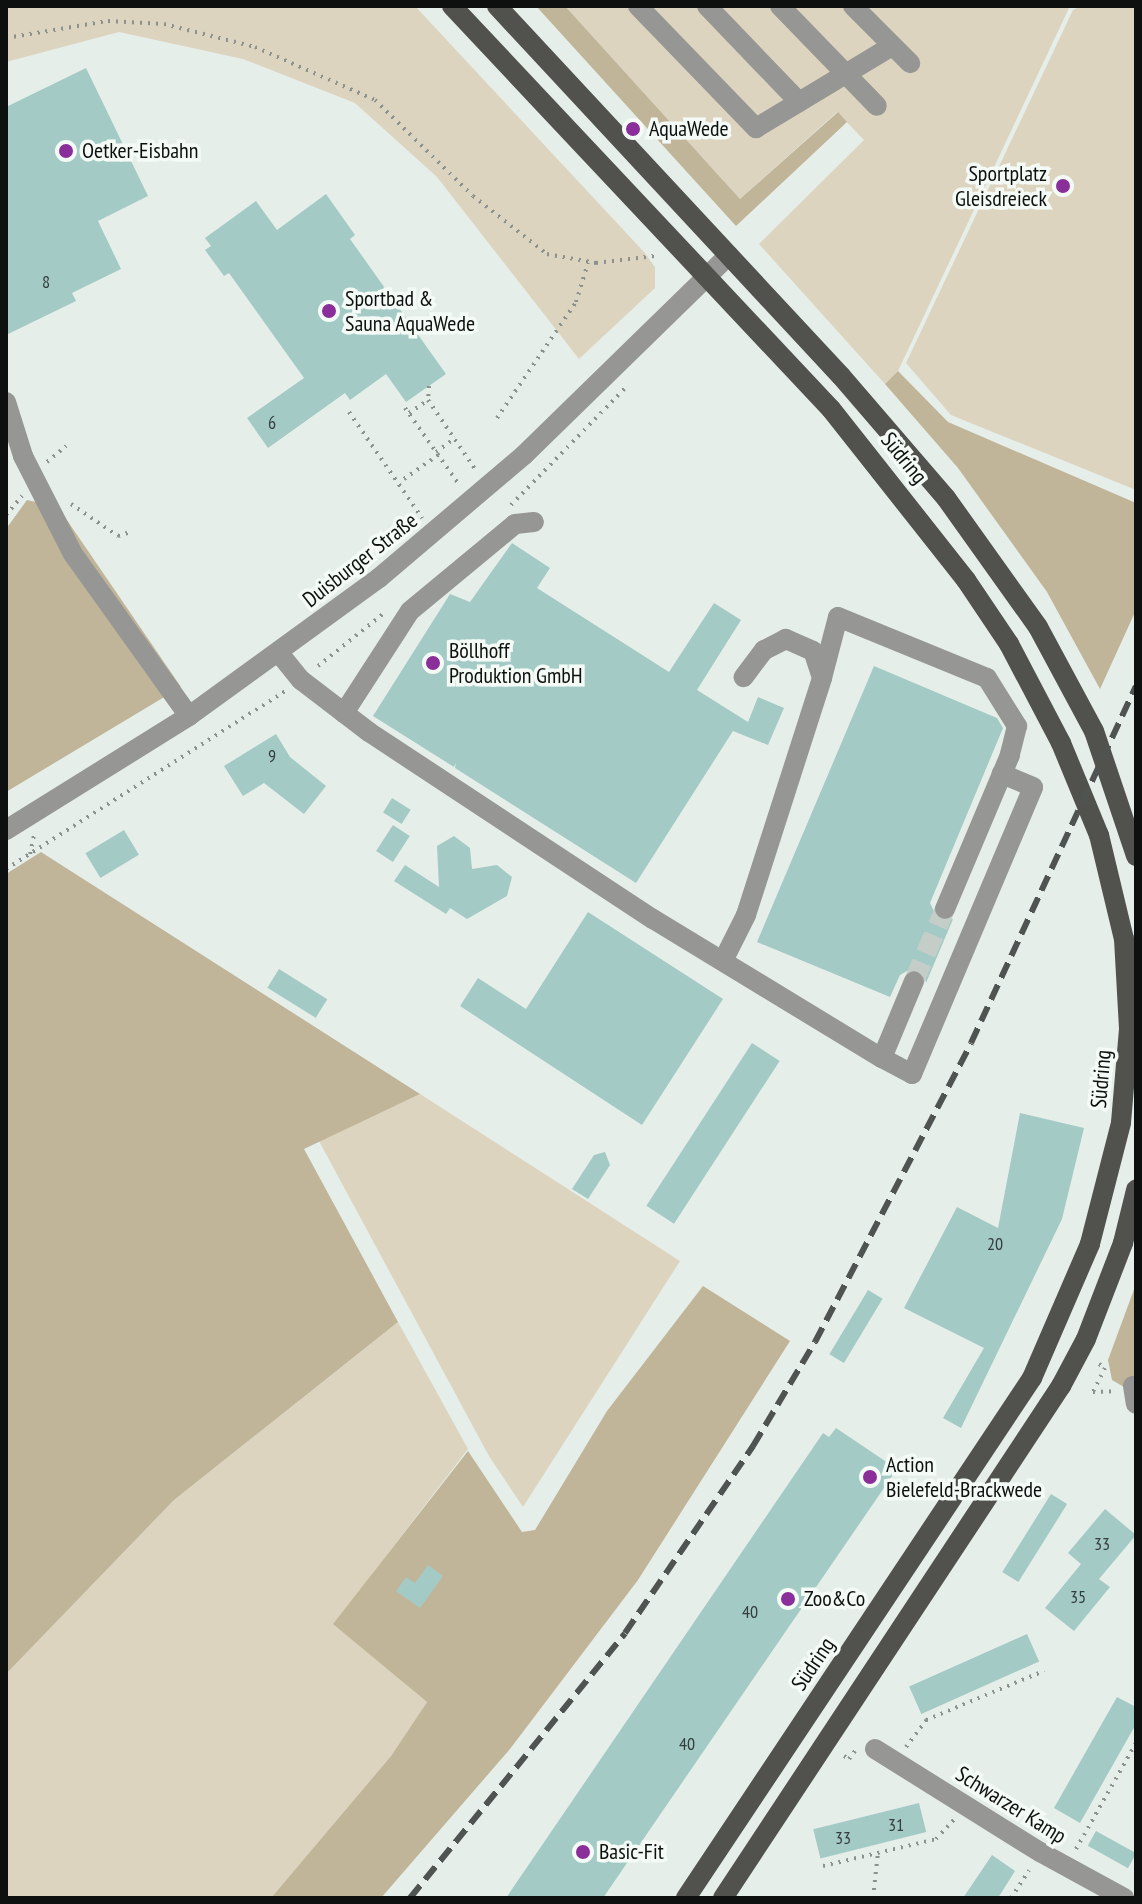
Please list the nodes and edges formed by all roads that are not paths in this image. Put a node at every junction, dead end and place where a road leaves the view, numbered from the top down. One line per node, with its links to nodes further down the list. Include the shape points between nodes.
1 (452, 6): 13 (main road, Südring)
2 (497, 6): 12 (main road, Südring)
3 (638, 6): 10 (street, via 756,128)
4 (707, 6): 10 (street)
5 (780, 6): 9 (street)
6 (853, 6): 7 (street)
7 (892, 46): 8 (street); 9 (street)
8 (910, 63)
9 (846, 74): 10 (street); 11 (street)
10 (799, 102)
11 (877, 106)
12 (729, 255): 13 (street); 23 (main road, Südring, via 946,498 1038,627 1094,731)
13 (705, 279): 16 (street, Duisburger Straße, via 488,487); 28 (main road, Südring, via 878,463 1009,644 1061,743 1099,835 1124,939)
14 (6, 402): 20 (street, via 35,479 89,581)
15 (534, 522): 19 (street, via 515,524 410,611)
16 (279, 653): 19 (street, via 301,680); 20 (street, Duisburger Straße)
17 (744, 677): 18 (street, via 764,650 786,639 813,651)
18 (822, 678): 21 (street, via 838,617 987,678 1017,726); 25 (street, via 746,915)
19 (344, 713): 25 (street, via 640,910)
20 (189, 716): 22 (street, Duisburger Straße)
21 (1002, 774): 24 (street); 27 (street, via 1033,787 912,1074)
22 (6, 830)
23 (1136, 856)
24 (945, 909)
25 (724, 959): 27 (street)
26 (914, 981): 27 (street)
27 (882, 1058)
28 (1132, 1060): 31 (main road, Südring, via 1090,1244 1032,1378)
29 (1136, 1190): 32 (main road, via 1091,1327 1061,1386)
30 (875, 1749): 33 (street, Schwarzer Kamp)
31 (686, 1898)
32 (723, 1898)
33 (1124, 1898)

